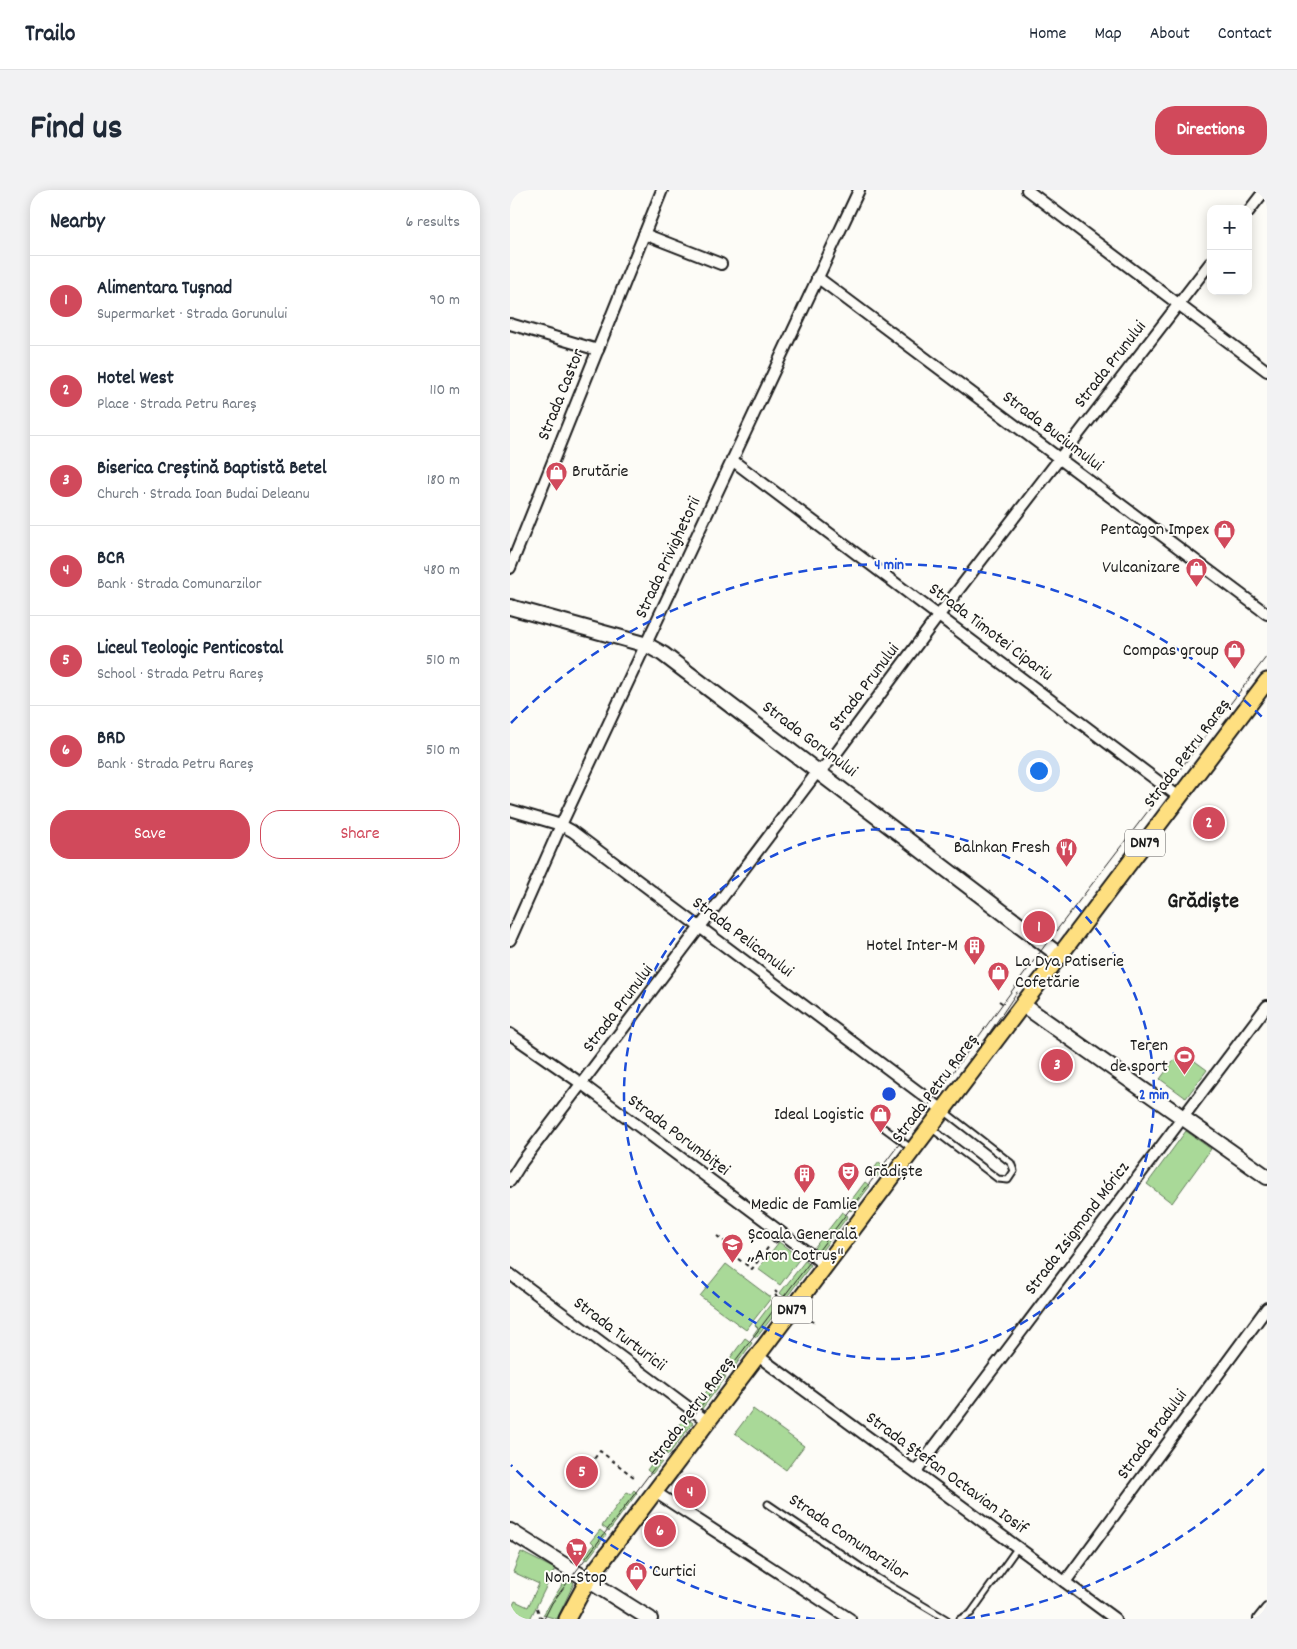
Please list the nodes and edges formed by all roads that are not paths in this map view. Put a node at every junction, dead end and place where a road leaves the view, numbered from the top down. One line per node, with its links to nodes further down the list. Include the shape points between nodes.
1 (662, 190): 6 (street, Strada Castor)
2 (859, 190): 9 (street, Strada Privighetorii)
3 (1027, 190): 10 (street)
4 (1265, 190): 5 (street)
5 (1252, 207)
6 (644, 234): 7 (street); 12 (street, Strada Castor)
7 (722, 264)
8 (1207, 267): 10 (street, Strada Prunului)
9 (817, 277): 14 (street, Strada Buciumului); 15 (street, Strada Privighetorii)
10 (1179, 304): 13 (street); 14 (street, Strada Prunului)
11 (510, 324): 12 (street)
12 (598, 350): 16 (street, Strada Castor)
13 (1267, 371)
14 (1060, 458): 18 (street, Strada Buciumului); 19 (street, Strada Prunului)
15 (732, 460): 19 (street, Strada Timotei Cipariu); 20 (street, Strada Privighetorii)
16 (510, 568)
17 (510, 607): 20 (street, Strada Gorunului)
18 (1267, 614)
19 (939, 615): 22 (street, Strada Prunului, via 832,759); 23 (street, Strada Timotei Cipariu)
20 (647, 645): 22 (street, Strada Gorunului); 25 (street, Strada Privighetorii)
21 (1267, 680): 23 (main road, Strada Petru Rareș / DN79)
22 (819, 771): 26 (street, Strada Prunului); 28 (street, Strada Gorunului)
23 (1179, 797): 28 (main road, Strada Petru Rareș / DN79)
24 (510, 810): 25 (street, Strada Pelicanului)
25 (561, 825): 26 (street, Strada Pelicanului); 27 (street, Strada Privighetorii)
26 (701, 927): 32 (street, Strada Prunului); 33 (street, Strada Pelicanului)
27 (510, 940)
28 (1060, 955): 29 (main road, Strada Petru Rareș / DN79)
29 (1023, 1005): 33 (main road, Strada Petru Rareș / DN79); 34 (street)
30 (1267, 1006): 34 (street, Strada Zsigmond Móricz)
31 (510, 1034): 32 (street, Strada Porumbiței)
32 (582, 1084): 39 (street, Strada Prunului); 40 (street, Strada Porumbiței, via 777,1235)
33 (944, 1111): 36 (main road, Strada Petru Rareș / DN79); 36 (lane, via 1011,1163 1014,1171 1008,1180 998,1179)
34 (1183, 1116): 38 (street); 45 (street, Strada Zsigmond Móricz)
35 (884, 1128): 37 (lane)
36 (931, 1128): 37 (main road, Strada Petru Rareș / DN79)
37 (914, 1150): 40 (main road, Strada Petru Rareș / DN79)
38 (1267, 1177)
39 (510, 1181)
40 (826, 1266): 43 (main road, Strada Petru Rareș / DN79)
41 (510, 1274): 44 (street, Strada Turturicii)
42 (1267, 1308): 51 (street, Strada Bradului)
43 (758, 1356): 44 (main road, Strada Petru Rareș / DN79); 45 (street, Strada Ștefan Octavian Iosif)
44 (708, 1422): 46 (main road, Strada Petru Rareș / DN79)
45 (916, 1471): 49 (street, Strada Ștefan Octavian Iosif)
46 (655, 1492): 50 (main road, Strada Petru Rareș / DN79); 55 (street)
47 (768, 1504): 56 (lane, Strada Comunarzilor)
48 (510, 1531): 50 (street)
49 (1018, 1547): 51 (street, Strada Ștefan Octavian Iosif); 57 (lane, via 971,1613)
50 (588, 1580): 53 (main road, Strada Petru Rareș / DN79); 54 (street)
51 (1065, 1582): 58 (street, Strada Ștefan Octavian Iosif)
52 (1267, 1609): 59 (street)
53 (567, 1619)
54 (650, 1619)
55 (850, 1619)
56 (946, 1619)
57 (960, 1619)
58 (1115, 1619)
59 (1259, 1619)

